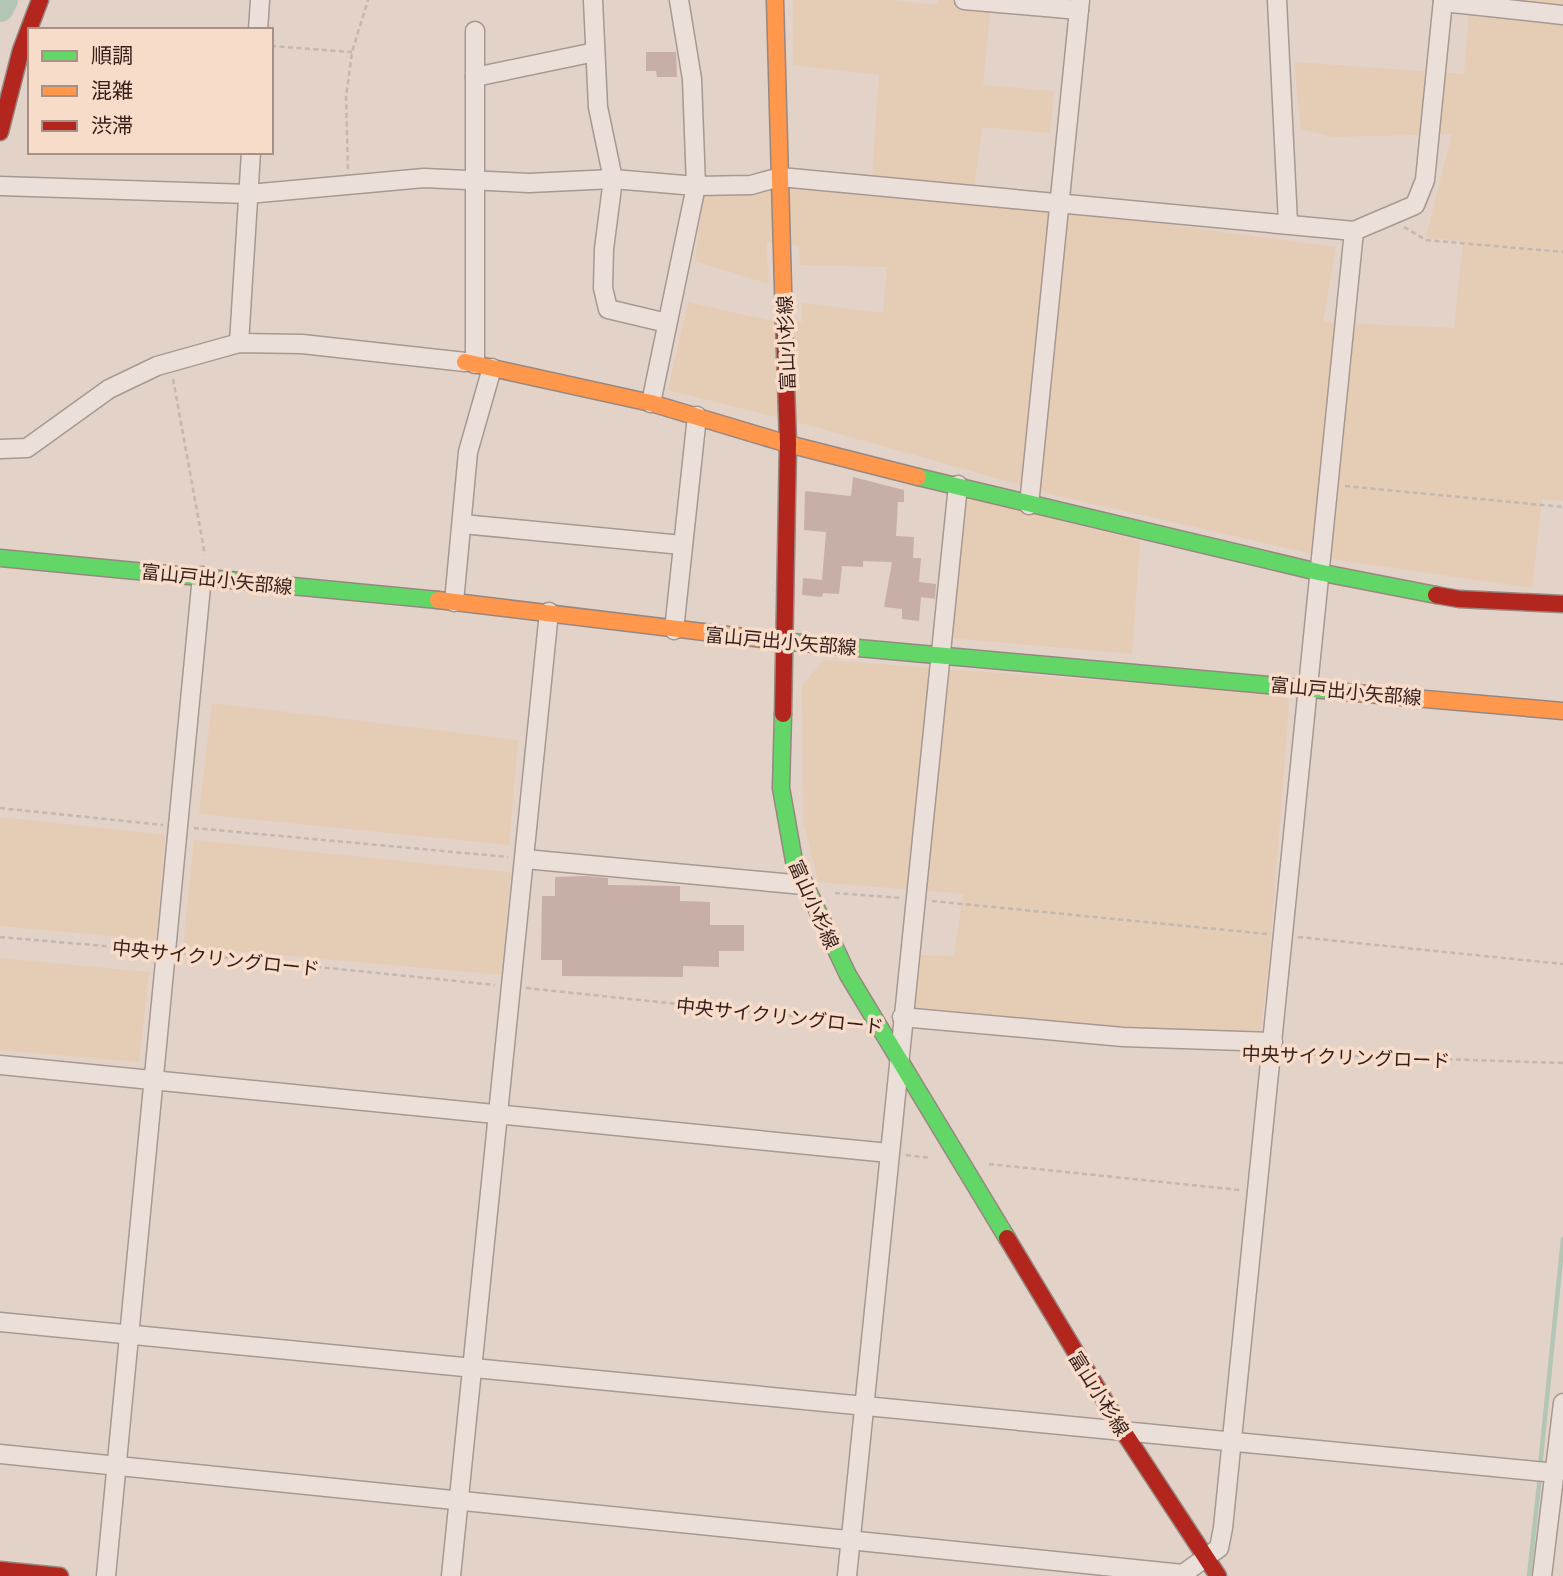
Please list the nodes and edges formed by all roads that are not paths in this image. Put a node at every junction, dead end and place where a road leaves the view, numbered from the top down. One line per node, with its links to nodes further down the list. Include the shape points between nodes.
1 (40, 0): 11 (main road)
2 (260, 0): 12 (street)
3 (593, 0): 15 (street)
4 (679, 0): 23 (street, via 692,79)
5 (775, 0): 19 (main road, 富山小杉線)
6 (964, 0): 9 (street)
7 (1277, 0): 26 (street)
8 (1443, 1): 10 (street); 27 (street, via 1425,180 1415,205)
9 (1080, 5): 25 (street)
10 (1563, 15)
11 (29, 28)
12 (258, 28)
13 (28, 32): 17 (main road)
14 (475, 32): 16 (street)
15 (595, 52): 16 (street); 20 (street, via 598,107)
16 (475, 77): 21 (street)
17 (0, 132)
18 (251, 154): 24 (street)
19 (780, 177): 23 (street, via 751,185); 25 (street); 33 (main road, 富山小杉線)
20 (613, 179): 21 (street); 23 (street); 28 (street, via 604,249 608,309)
21 (473, 180): 24 (street, via 424,178); 30 (street)
22 (0, 186): 24 (street)
23 (696, 186): 28 (street)
24 (249, 194): 29 (street)
25 (1060, 202): 26 (street); 36 (street)
26 (1288, 223): 27 (street)
27 (1354, 231): 40 (street)
28 (667, 323): 31 (street)
29 (239, 343): 30 (street, via 302,344); 34 (street, via 170,362 109,389 27,448)
30 (477, 365): 31 (main road); 37 (street)
31 (650, 403): 32 (main road)
32 (697, 416): 33 (main road); 38 (street)
33 (788, 444): 35 (main road); 46 (main road, 富山小杉線)
34 (0, 449)
35 (958, 485): 36 (main road); 47 (street)
36 (1029, 505): 40 (main road)
37 (462, 524): 38 (street); 42 (street)
38 (682, 545): 45 (street)
39 (0, 558): 41 (main road, 富山戸出小矢部線)
40 (1318, 572): 43 (main road, via 1459,599); 48 (street)
41 (205, 577): 42 (main road, 富山戸出小矢部線); 56 (street)
42 (454, 602): 44 (main road, 富山戸出小矢部線)
43 (1563, 604)
44 (549, 612): 45 (main road, 富山戸出小矢部線); 50 (street)
45 (674, 630): 46 (main road, 富山戸出小矢部線)
46 (785, 642): 47 (main road, 富山戸出小矢部線); 51 (main road, 富山小杉線, via 782,788 794,861)
47 (940, 653): 48 (main road, 富山戸出小矢部線); 52 (street)
48 (1310, 686): 49 (main road, 富山戸出小矢部線); 53 (street)
49 (1563, 711)
50 (525, 859): 51 (street); 57 (street)
51 (804, 885): 54 (main road, 富山小杉線, via 848,975)
52 (902, 1017): 53 (street); 54 (street)
53 (1272, 1047): 65 (street)
54 (898, 1059): 58 (street); 64 (main road, 富山小杉線)
55 (0, 1065): 56 (street)
56 (155, 1081): 57 (street); 60 (street)
57 (499, 1115): 58 (street); 61 (street)
58 (890, 1153): 63 (street)
59 (0, 1322): 60 (street)
60 (131, 1334): 61 (street); 67 (street)
61 (472, 1368): 63 (street); 69 (street)
62 (1563, 1403): 68 (street)
63 (864, 1406): 64 (street); 70 (street)
64 (1123, 1431): 65 (street); 71 (main road, 富山小杉線)
65 (1232, 1441): 68 (street); 71 (street, via 1219,1548)
66 (0, 1454): 67 (street)
67 (117, 1466): 69 (street); 75 (street)
68 (1556, 1473): 79 (street)
69 (459, 1501): 70 (street); 76 (street)
70 (850, 1540): 73 (street); 77 (street)
71 (1206, 1557): 73 (street); 78 (main road, 富山小杉線)
72 (0, 1570): 74 (main road)
73 (1181, 1575)
74 (60, 1576)
75 (106, 1576)
76 (451, 1576)
77 (847, 1576)
78 (1218, 1576)
79 (1542, 1576)

